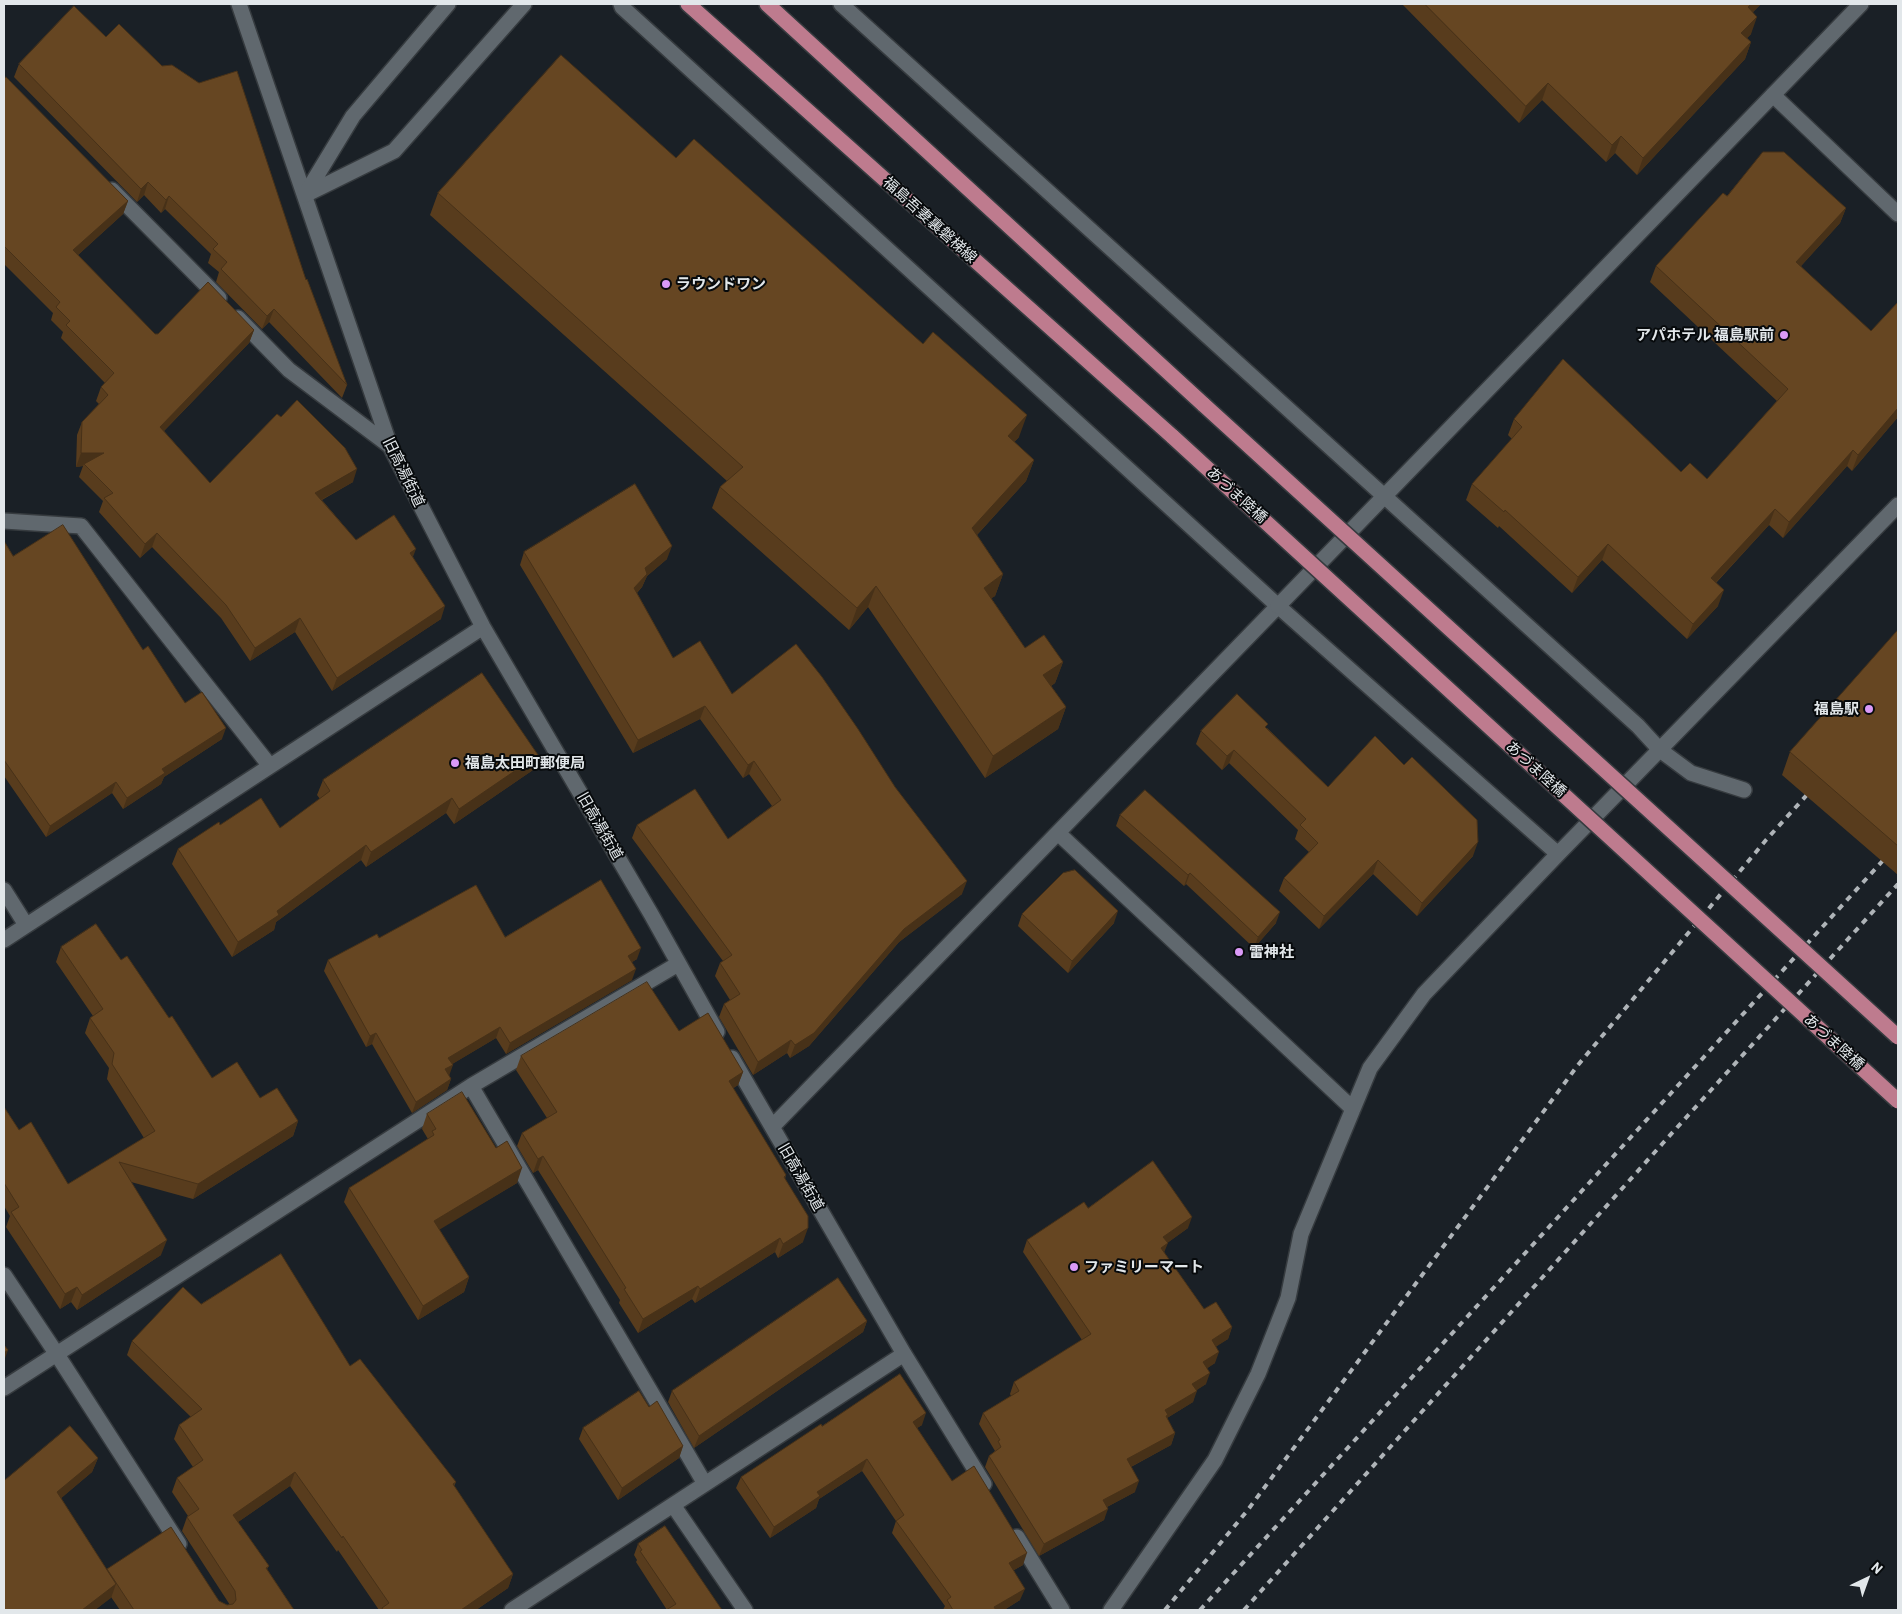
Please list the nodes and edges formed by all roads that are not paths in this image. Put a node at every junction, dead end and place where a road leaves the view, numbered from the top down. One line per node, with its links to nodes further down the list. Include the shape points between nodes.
1 (239, 4): 11 (street, 旧高湯街道)
2 (448, 4): 11 (street, via 353,116)
3 (524, 4): 11 (street, via 394,151)
4 (621, 4): 18 (street)
5 (688, 4): 13 (main road, 福島吾妻裏磐梯線)
6 (767, 4): 29 (main road, bridge)
7 (841, 4): 15 (street)
8 (1860, 4): 9 (street)
9 (1773, 95): 12 (street); 15 (street)
10 (101, 179): 14 (street, via 289,370)
11 (304, 196): 14 (street, 旧高湯街道)
12 (1898, 214)
13 (1173, 437): 31 (main road, あづま陸橋, bridge)
14 (390, 446): 19 (street, 旧高湯街道)
15 (1384, 497): 18 (street); 20 (street, via 1638,726)
16 (1898, 505): 20 (street)
17 (4, 521): 21 (street, via 81,526)
18 (1278, 606): 23 (street); 24 (street)
19 (484, 627): 21 (street); 28 (street, 旧高湯街道)
20 (1660, 750): 22 (street, via 1691,772); 24 (street)
21 (270, 766): 26 (street)
22 (1744, 790)
23 (1058, 834): 32 (street); 33 (street)
24 (1558, 854): 32 (street, via 1424,994 1370,1068)
25 (4, 890): 26 (street)
26 (26, 925): 27 (street)
27 (4, 940)
28 (678, 964): 30 (street); 33 (street, 旧高湯街道)
29 (1898, 1037)
30 (471, 1086): 35 (street); 38 (street)
31 (1898, 1101)
32 (1353, 1109): 46 (street, via 1301,1234 1288,1298 1258,1374 1215,1460)
33 (772, 1127): 36 (street, 旧高湯街道)
34 (4, 1276): 35 (street)
35 (56, 1353): 37 (street); 42 (street)
36 (904, 1354): 38 (street); 39 (street, 旧高湯街道)
37 (4, 1388)
38 (706, 1484): 40 (street)
39 (991, 1494)
40 (673, 1505): 43 (street); 44 (street)
41 (1011, 1528): 45 (street)
42 (185, 1552)
43 (512, 1610)
44 (745, 1610)
45 (1062, 1610)
46 (1111, 1610)

